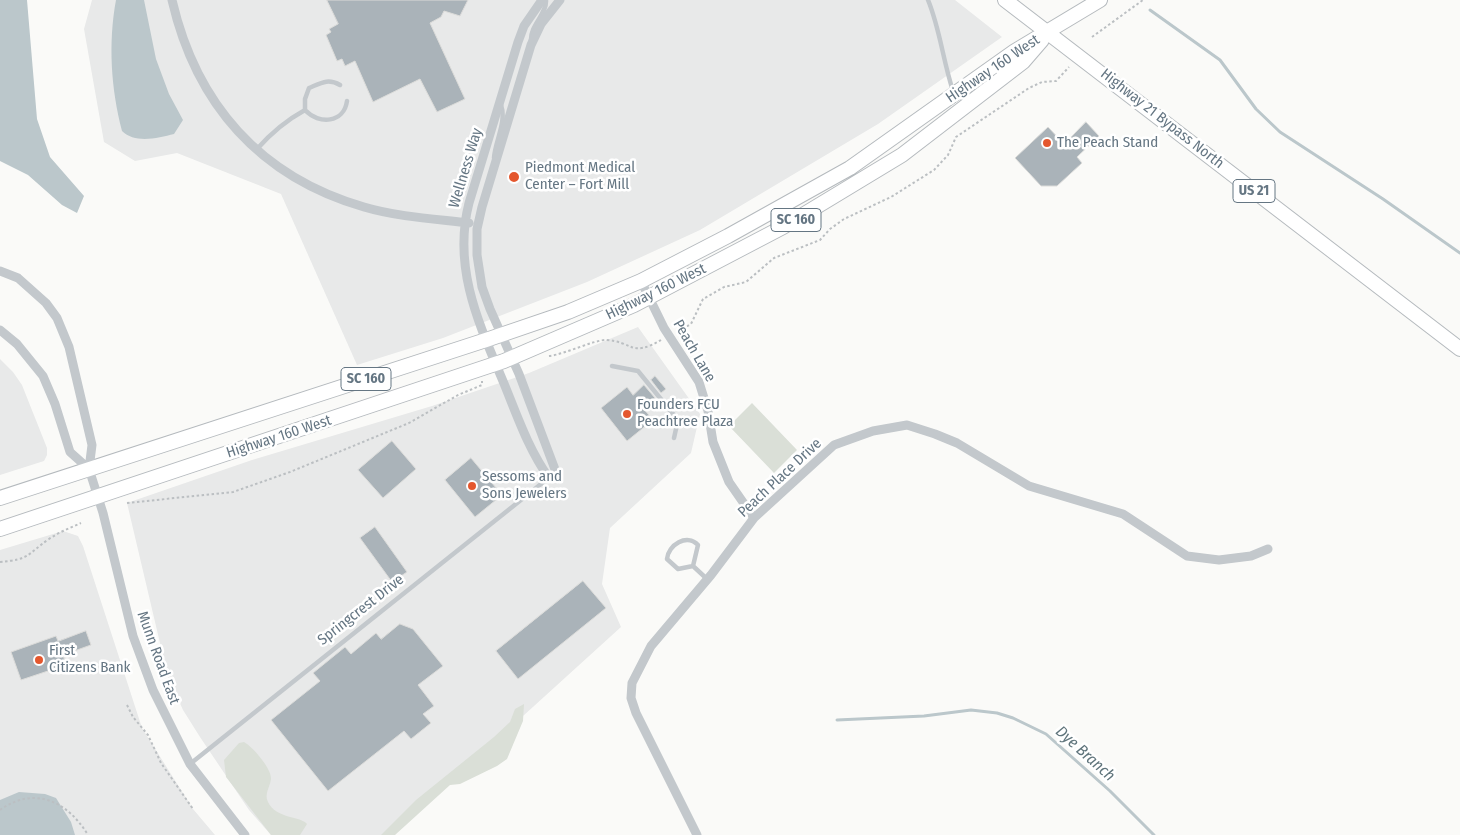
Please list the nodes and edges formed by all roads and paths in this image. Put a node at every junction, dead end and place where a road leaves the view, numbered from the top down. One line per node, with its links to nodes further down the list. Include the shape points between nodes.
1 (172, 0): 19 (street, via 183,40 207,89 222,114)
2 (544, 0): 10 (lane, via 546,5 533,27); 11 (street, Wellness Way, via 524,26)
3 (560, 0): 10 (street, Wellness Way, via 541,24)
4 (928, 0): 15 (lane)
5 (1005, 0): 8 (main road, Highway 21 Bypass North / US 21)
6 (1100, 0): 8 (main road, SC 160)
7 (1143, 0): 9 (path)
8 (1049, 32): 15 (main road, Highway 160 West / SC 160, via 1015,51); 25 (main road, Highway 160 West / SC 160, via 1023,62 902,155 783,227); 30 (main road, Highway 21 Bypass North / US 21)
9 (1092, 37)
10 (531, 45): 13 (street, Wellness Way)
11 (511, 65): 13 (street); 17 (street, Wellness Way)
12 (1069, 67): 27 (path, via 1056,81 1042,82 1029,88 956,137 948,155 934,170 891,197 844,219 820,240 774,258 746,282 724,286 703,299 691,324)
13 (523, 68): 20 (street, Wellness Way)
14 (340, 85): 18 (lane, via 324,81 309,88)
15 (955, 94): 24 (main road, Highway 160 West / SC 160, via 850,168)
16 (347, 100): 18 (lane, via 340,115 328,120 311,116)
17 (500, 103): 20 (lane, via 503,118); 21 (street, Wellness Way)
18 (305, 110): 19 (lane, via 284,121)
19 (256, 150): 21 (street, via 279,169 327,195 386,212)
20 (493, 170): 22 (street, Wellness Way)
21 (464, 223): 22 (street); 29 (street, Wellness Way, via 466,280)
22 (478, 225): 28 (street, Wellness Way, via 478,270)
23 (0, 271): 37 (street, via 18,278 46,303 56,318 69,347 92,445)
24 (641, 281): 25 (street, Peach Lane); 28 (main road, Highway 160 West / SC 160)
25 (648, 297): 27 (street, Peach Lane); 31 (main road, Highway 160 West / SC 160)
26 (0, 330): 37 (street, via 17,344 43,376 70,452)
27 (669, 336): 32 (path, via 639,350 607,340); 42 (street, Peach Lane, via 699,382 713,442 729,482)
28 (504, 340): 29 (main road, Highway 160 West / SC 160); 31 (street)
29 (488, 345): 33 (street); 37 (main road, Highway 160 West / SC 160)
30 (1460, 349)
31 (512, 358): 33 (main road, Highway 160 West / SC 160); 38 (street)
32 (543, 358)
33 (496, 364): 38 (street, via 534,456); 39 (main road, Highway 160 West / SC 160)
34 (612, 366): 36 (lane, via 638,371 678,420)
35 (482, 382): 41 (path, via 482,385 409,423 233,492)
36 (674, 438)
37 (89, 469): 39 (street, Munn Road East); 40 (main road, Highway 160 West / SC 160)
38 (553, 475): 50 (lane, Springcrest Drive)
39 (99, 497): 44 (main road, Highway 160 West / SC 160); 50 (street, Munn Road East, via 133,636 153,690)
40 (0, 498)
41 (127, 503)
42 (754, 518): 45 (street, Peach Place Drive, via 834,445 872,431 907,426 957,443 1029,486 1123,514 1187,556 1219,560 1251,556); 48 (street, Peach Place Drive)
43 (81, 523): 46 (path, via 48,540 31,555)
44 (0, 529)
45 (1268, 549)
46 (0, 562)
47 (694, 566): 47 (lane, via 698,545 684,539 672,548 667,559 678,569); 48 (lane)
48 (707, 579): 55 (street, Peach Place Drive, via 651,646 632,683 631,698)
49 (127, 705): 52 (path)
50 (190, 764): 54 (street, Munn Road East)
51 (0, 810): 53 (path, via 19,800 51,800 67,809)
52 (193, 810)
53 (88, 835)
54 (245, 835)
55 (697, 835)

